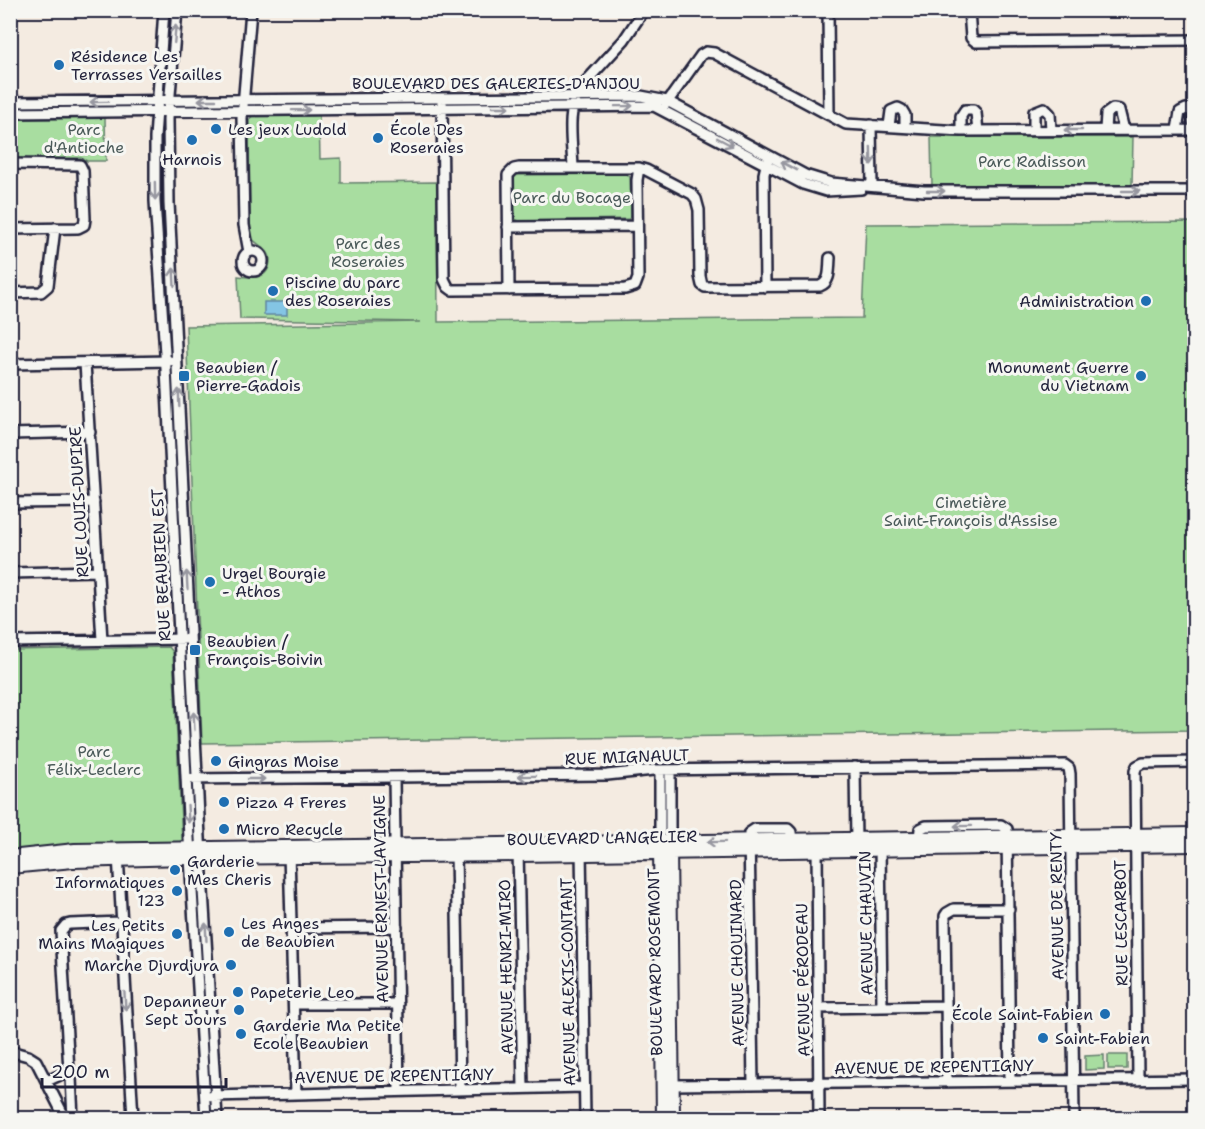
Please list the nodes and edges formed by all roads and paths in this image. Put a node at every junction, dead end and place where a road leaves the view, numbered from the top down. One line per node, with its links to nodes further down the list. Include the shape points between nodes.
1 (164, 10): 14 (street, RUE BEAUBIEN EST)
2 (177, 10): 9 (street, RUE BEAUBIEN EST, one-way to 2)
3 (251, 10): 8 (street)
4 (644, 10): 11 (street, via 624,40 580,88)
5 (828, 10): 18 (street)
6 (969, 10): 7 (street, via 972,39 978,42)
7 (1194, 40)
8 (244, 99): 9 (street, BOULEVARD DES GALERIES-D'ANJOU, one-way to 9); 12 (street, BOULEVARD DES GALERIES-D'ANJOU); 15 (street)
9 (170, 100): 14 (street, BOULEVARD DES GALERIES-D'ANJOU); 16 (street, RUE BEAUBIEN EST)
10 (10, 102): 14 (street, BOULEVARD DES GALERIES-D'ANJOU, one-way to 10)
11 (573, 102): 12 (street, BOULEVARD DES GALERIES-D'ANJOU); 13 (street, BOULEVARD DES GALERIES-D'ANJOU); 32 (street)
12 (442, 103): 15 (street, BOULEVARD DES GALERIES-D'ANJOU, one-way to 12); 45 (street, via 445,284 457,291)
13 (665, 105): 18 (street, via 701,55 709,51); 30 (street, BOULEVARD DES GALERIES-D'ANJOU)
14 (157, 106): 16 (street, BOULEVARD DES GALERIES-D'ANJOU); 17 (street, BOULEVARD DES GALERIES-D'ANJOU); 41 (street, RUE BEAUBIEN EST, one-way to 41)
15 (243, 110): 16 (street, BOULEVARD DES GALERIES-D'ANJOU); 42 (street, via 244,225)
16 (169, 111): 40 (street, RUE BEAUBIEN EST)
17 (10, 113)
18 (829, 115): 19 (street, via 846,123)
19 (871, 125): 20 (street); 34 (street, one-way to 34)
20 (889, 126): 21 (street); 21 (street, via 891,111 900,108 905,115)
21 (904, 127): 28 (street)
22 (1034, 130): 23 (street); 23 (street, via 1034,112 1044,108 1050,114); 29 (street)
23 (1051, 130): 24 (street, one-way to 23)
24 (1105, 130): 25 (street); 25 (street, via 1106,114 1113,109 1121,113)
25 (1124, 130): 26 (street)
26 (1178, 130): 27 (street); 27 (street, via 1178,115 1185,109 1192,111)
27 (1194, 130)
28 (961, 131): 29 (street); 29 (street, via 962,113 969,109 976,113)
29 (978, 131)
30 (768, 160): 34 (street, BOULEVARD DES GALERIES-D'ANJOU, via 803,184 820,190 843,192); 44 (street, via 764,174)
31 (10, 164): 38 (street, via 81,166 84,225)
32 (573, 167): 33 (street); 37 (street, via 510,171)
33 (639, 168): 36 (street); 44 (street, via 696,199 702,285)
34 (872, 186): 35 (street, BOULEVARD DES GALERIES-D'ANJOU, one-way to 35, via 924,191)
35 (1194, 191)
36 (637, 226): 37 (street); 45 (street, via 635,286)
37 (508, 227): 45 (street)
38 (54, 228): 39 (street); 46 (street, via 45,290)
39 (10, 229)
40 (171, 231): 41 (street); 47 (street, RUE BEAUBIEN EST, one-way to 40)
41 (157, 232): 48 (street, RUE BEAUBIEN EST)
42 (249, 252)
43 (830, 258): 44 (street, via 824,285)
44 (765, 287)
45 (509, 290)
46 (10, 293)
47 (178, 360): 48 (street); 53 (street, RUE BEAUBIEN EST, one-way to 47)
48 (166, 361): 49 (street); 54 (street, RUE BEAUBIEN EST)
49 (86, 363): 50 (street); 51 (street, RUE LOUIS-DUPIRE)
50 (10, 364)
51 (90, 432): 52 (street); 55 (street, RUE LOUIS-DUPIRE)
52 (10, 434)
53 (180, 436): 54 (street); 59 (street, RUE BEAUBIEN EST, one-way to 53)
54 (169, 437): 60 (street, RUE BEAUBIEN EST)
55 (94, 502): 56 (street); 57 (street, RUE LOUIS-DUPIRE)
56 (10, 503)
57 (98, 571): 58 (street); 61 (street, RUE LOUIS-DUPIRE)
58 (10, 573)
59 (190, 638): 60 (street); 69 (street, RUE BEAUBIEN EST, one-way to 59)
60 (179, 639): 61 (street); 68 (street, RUE BEAUBIEN EST)
61 (102, 640): 62 (street)
62 (10, 642)
63 (1194, 762): 71 (street, RUE LESCARBOT, via 1137,766)
64 (1067, 766): 65 (street, RUE MIGNAULT); 73 (street, AVENUE DE RENTY)
65 (855, 767): 66 (street, RUE MIGNAULT); 76 (street, AVENUE CHAUVIN)
66 (665, 770): 67 (street, RUE MIGNAULT, one-way to 67, via 607,775); 79 (street, BOULEVARD ROSEMONT)
67 (394, 778): 69 (street, RUE MIGNAULT, one-way to 67); 83 (street, AVENUE ERNEST-LAVIGNE)
68 (187, 779): 69 (street, RUE MIGNAULT); 84 (street, RUE BEAUBIEN EST, one-way to 84)
69 (197, 779): 84 (street, RUE BEAUBIEN EST)
70 (1194, 834): 71 (main road, BOULEVARD LANGELIER)
71 (1135, 841): 73 (main road, BOULEVARD LANGELIER); 77 (main road, BOULEVARD LANGELIER); 106 (street, RUE LESCARBOT)
72 (1008, 842): 73 (main road, BOULEVARD LANGELIER); 74 (main road, BOULEVARD LANGELIER); 74 (main road, BOULEVARD LANGELIER, one-way to 74, via 919,839); 89 (street)
73 (1072, 842): 105 (street, AVENUE DE RENTY)
74 (880, 844): 76 (main road, BOULEVARD LANGELIER); 97 (street, AVENUE CHAUVIN)
75 (817, 845): 76 (main road, BOULEVARD LANGELIER); 78 (main road, BOULEVARD LANGELIER); 78 (main road, BOULEVARD LANGELIER, via 792,841); 99 (street, AVENUE PÉRODEAU)
76 (856, 845)
77 (1194, 845)
78 (750, 846): 79 (main road, BOULEVARD LANGELIER); 111 (street, AVENUE CHOUINARD)
79 (665, 848): 80 (main road, BOULEVARD LANGELIER); 112 (main road, BOULEVARD ROSEMONT); 126 (main road, BOULEVARD ROSEMONT)
80 (581, 849): 81 (main road, BOULEVARD LANGELIER); 113 (street, AVENUE ALEXIS-CONTANT)
81 (518, 850): 82 (main road, BOULEVARD LANGELIER); 114 (street, AVENUE HENRI-MIRO)
82 (456, 851): 83 (main road, BOULEVARD LANGELIER); 115 (street)
83 (395, 852): 85 (main road, BOULEVARD LANGELIER); 91 (street, AVENUE ERNEST-LAVIGNE)
84 (195, 853): 85 (main road, BOULEVARD LANGELIER); 86 (main road, BOULEVARD LANGELIER); 93 (street, RUE BEAUBIEN EST, one-way to 84); 94 (street, RUE BEAUBIEN EST)
85 (289, 853): 92 (street)
86 (118, 855): 87 (main road, BOULEVARD LANGELIER, via 75,850); 88 (main road, BOULEVARD LANGELIER); 90 (street)
87 (10, 857)
88 (10, 867)
89 (1009, 909): 98 (street, via 954,909 947,913); 108 (street)
90 (120, 922): 103 (street, via 70,924 61,931); 122 (street, one-way to 122)
91 (397, 927): 92 (street); 96 (street, AVENUE ERNEST-LAVIGNE)
92 (292, 928): 95 (street)
93 (209, 978): 94 (street); 101 (street, RUE BEAUBIEN EST)
94 (197, 979): 100 (street, RUE BEAUBIEN EST)
95 (294, 1004): 96 (street); 117 (street)
96 (398, 1004): 116 (street, AVENUE ERNEST-LAVIGNE)
97 (882, 1006): 98 (street); 99 (street)
98 (946, 1006): 109 (street)
99 (818, 1008): 110 (street, AVENUE PÉRODEAU)
100 (202, 1048): 101 (street); 119 (street, RUE BEAUBIEN EST)
101 (213, 1048): 118 (street, RUE BEAUBIEN EST)
102 (10, 1052): 107 (street, via 36,1061)
103 (69, 1071): 107 (street); 121 (street)
104 (1194, 1079): 106 (street, AVENUE DE REPENTIGNY)
105 (1074, 1080): 106 (street, AVENUE DE REPENTIGNY); 108 (street, AVENUE DE REPENTIGNY); 129 (street, AVENUE DE RENTY)
106 (1138, 1080)
107 (47, 1081): 120 (street)
108 (1011, 1081): 109 (street, AVENUE DE REPENTIGNY)
109 (947, 1082): 110 (street, AVENUE DE REPENTIGNY)
110 (819, 1083): 111 (street, AVENUE DE REPENTIGNY); 128 (street, AVENUE PÉRODEAU)
111 (753, 1084): 112 (street, AVENUE DE REPENTIGNY)
112 (673, 1085): 127 (main road, BOULEVARD ROSEMONT)
113 (584, 1087): 114 (street, AVENUE DE REPENTIGNY); 125 (street, AVENUE ALEXIS-CONTANT)
114 (523, 1088): 115 (street, AVENUE DE REPENTIGNY)
115 (460, 1090): 116 (street, AVENUE DE REPENTIGNY)
116 (399, 1091): 117 (street, AVENUE DE REPENTIGNY)
117 (296, 1093): 118 (street, AVENUE DE REPENTIGNY)
118 (216, 1095): 119 (street, AVENUE DE REPENTIGNY); 124 (street, RUE BEAUBIEN EST)
119 (205, 1096): 123 (street, RUE BEAUBIEN EST)
120 (65, 1119)
121 (73, 1119)
122 (133, 1119)
123 (206, 1119)
124 (217, 1119)
125 (585, 1119)
126 (663, 1119)
127 (673, 1119)
128 (819, 1119)
129 (1074, 1119)

